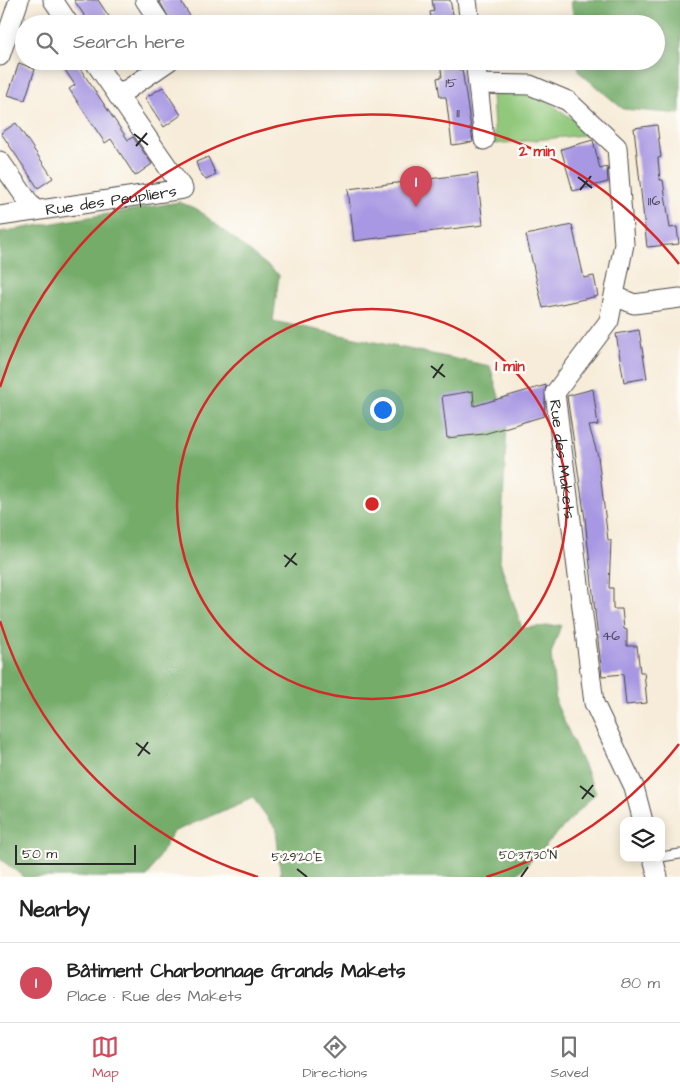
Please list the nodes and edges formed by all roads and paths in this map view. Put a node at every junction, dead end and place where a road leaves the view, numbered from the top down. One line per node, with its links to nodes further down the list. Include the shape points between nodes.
1 (19, 0): 8 (street)
2 (53, 0): 5 (street)
3 (145, 0): 6 (street)
4 (467, 0): 7 (street)
5 (63, 15)
6 (155, 15)
7 (469, 15)
8 (0, 56)
9 (100, 70): 13 (street, Rue des Peupliers)
10 (156, 70): 13 (street)
11 (476, 70): 12 (street)
12 (478, 84): 14 (street); 18 (street, Rue des Makets, via 530,85 568,101 617,147 624,244)
13 (118, 96): 16 (street, Rue des Peupliers, via 183,190)
14 (484, 140)
15 (0, 161): 16 (street)
16 (35, 212): 17 (street)
17 (0, 216)
18 (615, 296): 19 (street, via 634,304); 20 (street, Rue des Makets, via 609,321 555,393 594,703 634,787)
19 (680, 298)
20 (642, 817)
21 (680, 854): 22 (lane)
22 (665, 856)
23 (654, 862): 24 (street)
24 (658, 877)

